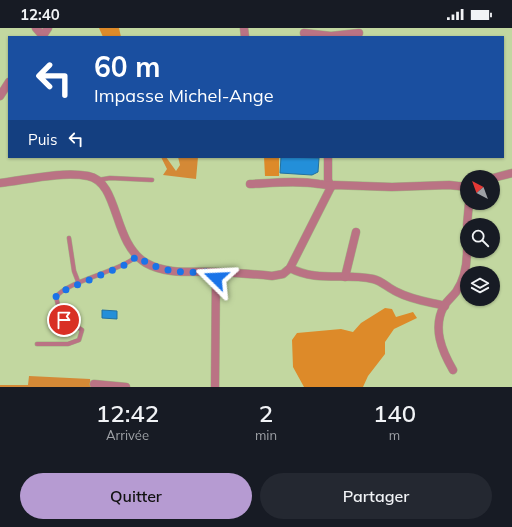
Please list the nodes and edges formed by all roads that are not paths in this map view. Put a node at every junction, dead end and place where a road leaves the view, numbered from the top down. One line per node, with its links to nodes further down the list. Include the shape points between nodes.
1 (36, 28): 6 (street)
2 (48, 28): 6 (street)
3 (297, 28): 5 (street)
4 (360, 33): 5 (street)
5 (305, 35)
6 (42, 36)
7 (8, 84): 8 (street)
8 (0, 96)
9 (328, 158): 17 (street, via 328,180)
10 (512, 173): 11 (street)
11 (500, 176)
12 (97, 180): 13 (lane); 14 (street, via 89,176 69,175); 20 (street, via 105,185 109,192 122,234)
13 (152, 180)
14 (0, 183)
15 (250, 184): 17 (street, via 314,183)
16 (460, 186): 17 (street)
17 (331, 187): 22 (street)
18 (356, 232): 24 (street)
19 (69, 238): 25 (lane, via 74,271)
20 (137, 256): 23 (street, via 158,269); 25 (lane, via 127,264)
21 (467, 258): 26 (street, via 462,282)
22 (290, 268): 23 (street, via 283,274 272,276); 24 (street, via 304,274)
23 (216, 272): 31 (street)
24 (345, 277): 26 (street, via 368,278 402,294)
25 (79, 284): 27 (lane, via 56,296 61,316 82,330 79,340 68,344)
26 (444, 306): 28 (street, via 438,327 440,342)
27 (37, 344)
28 (453, 370)
29 (94, 384): 30 (street)
30 (126, 387)
31 (215, 387)

